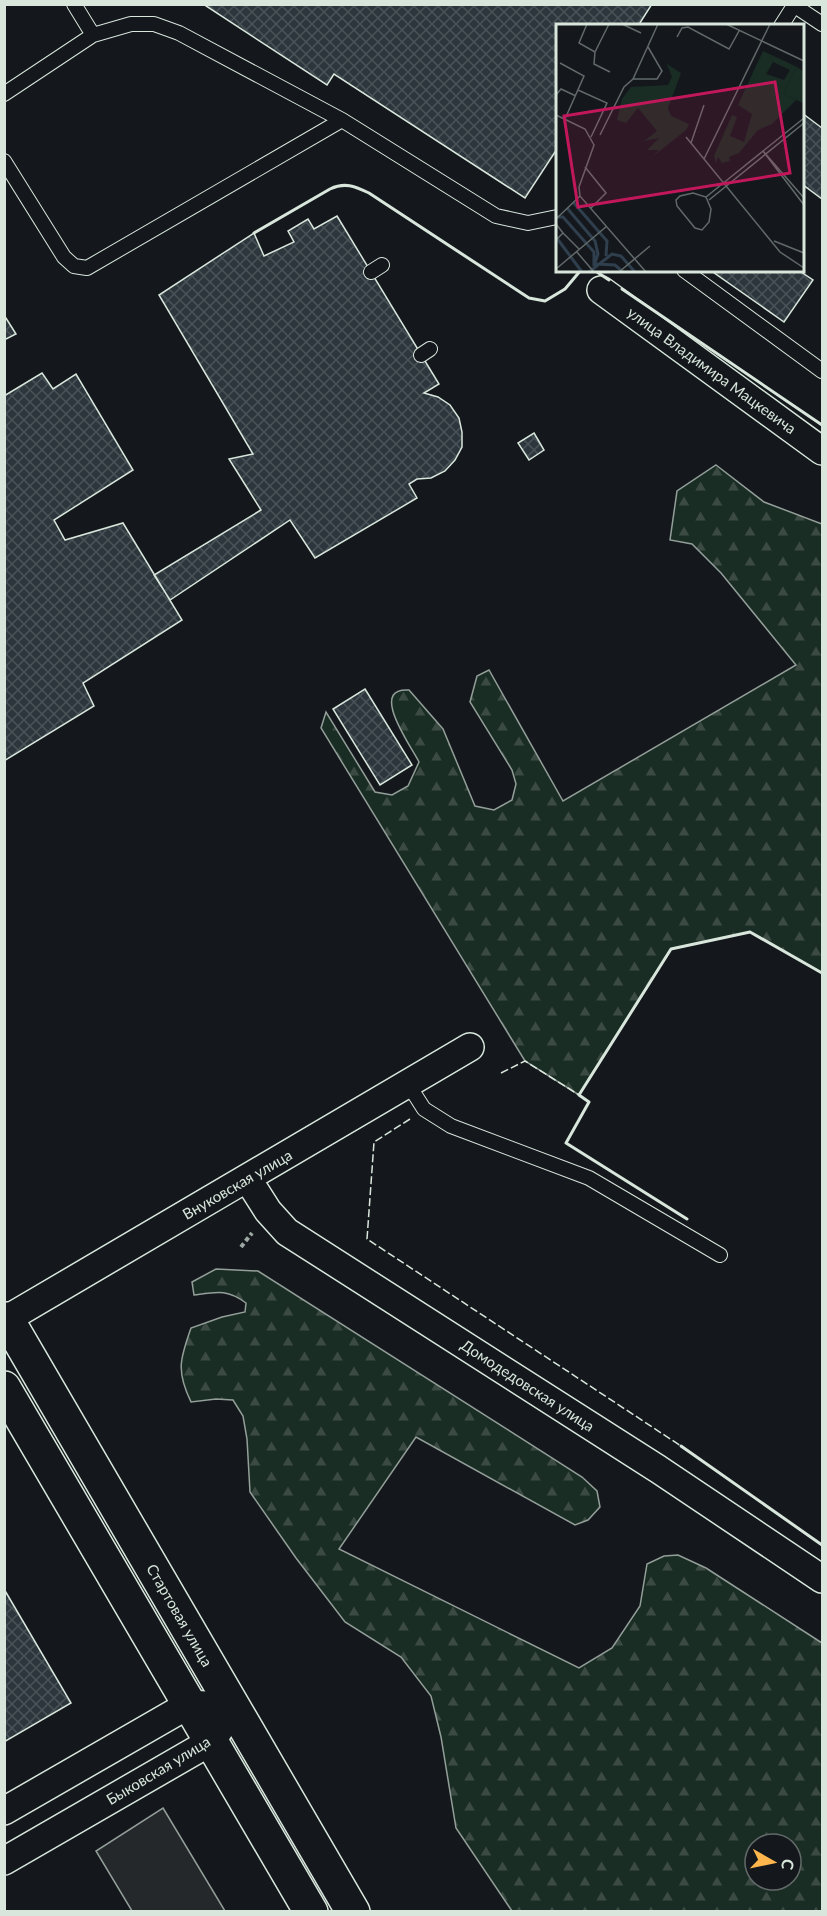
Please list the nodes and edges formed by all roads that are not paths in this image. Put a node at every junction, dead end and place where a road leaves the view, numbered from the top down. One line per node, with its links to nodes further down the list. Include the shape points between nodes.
1 (74, 4): 5 (lane)
2 (795, 5): 3 (lane); 4 (lane)
3 (782, 24)
4 (822, 24)
5 (93, 35): 6 (lane); 7 (lane, via 131,24 154,24 179,33)
6 (4, 94)
7 (342, 120): 8 (lane, via 87,268 74,266 64,257); 9 (lane, via 496,216 528,223)
8 (4, 161)
9 (556, 217)
10 (687, 272): 12 (lane)
11 (601, 290): 13 (street, улица Владимира Мацкевича)
12 (822, 371)
13 (822, 451)
14 (470, 1047): 15 (street, Внуковская улица)
15 (408, 1084): 16 (street, Внуковская улица); 17 (lane, via 424,1109 451,1126 589,1178)
16 (247, 1178): 18 (street, Внуковская улица); 20 (street, Домодедовская улица, via 287,1232 658,1469)
17 (720, 1255)
18 (5, 1318): 22 (street, Стартовая улица)
19 (4, 1388): 21 (street)
20 (822, 1579)
21 (190, 1704): 22 (street); 23 (street); 24 (street)
22 (234, 1707): 23 (street, Быковская улица); 27 (street, Стартовая улица)
23 (212, 1741): 25 (street, Быковская улица); 26 (street)
24 (4, 1811)
25 (6, 1856)
26 (311, 1911)
27 (353, 1911)

